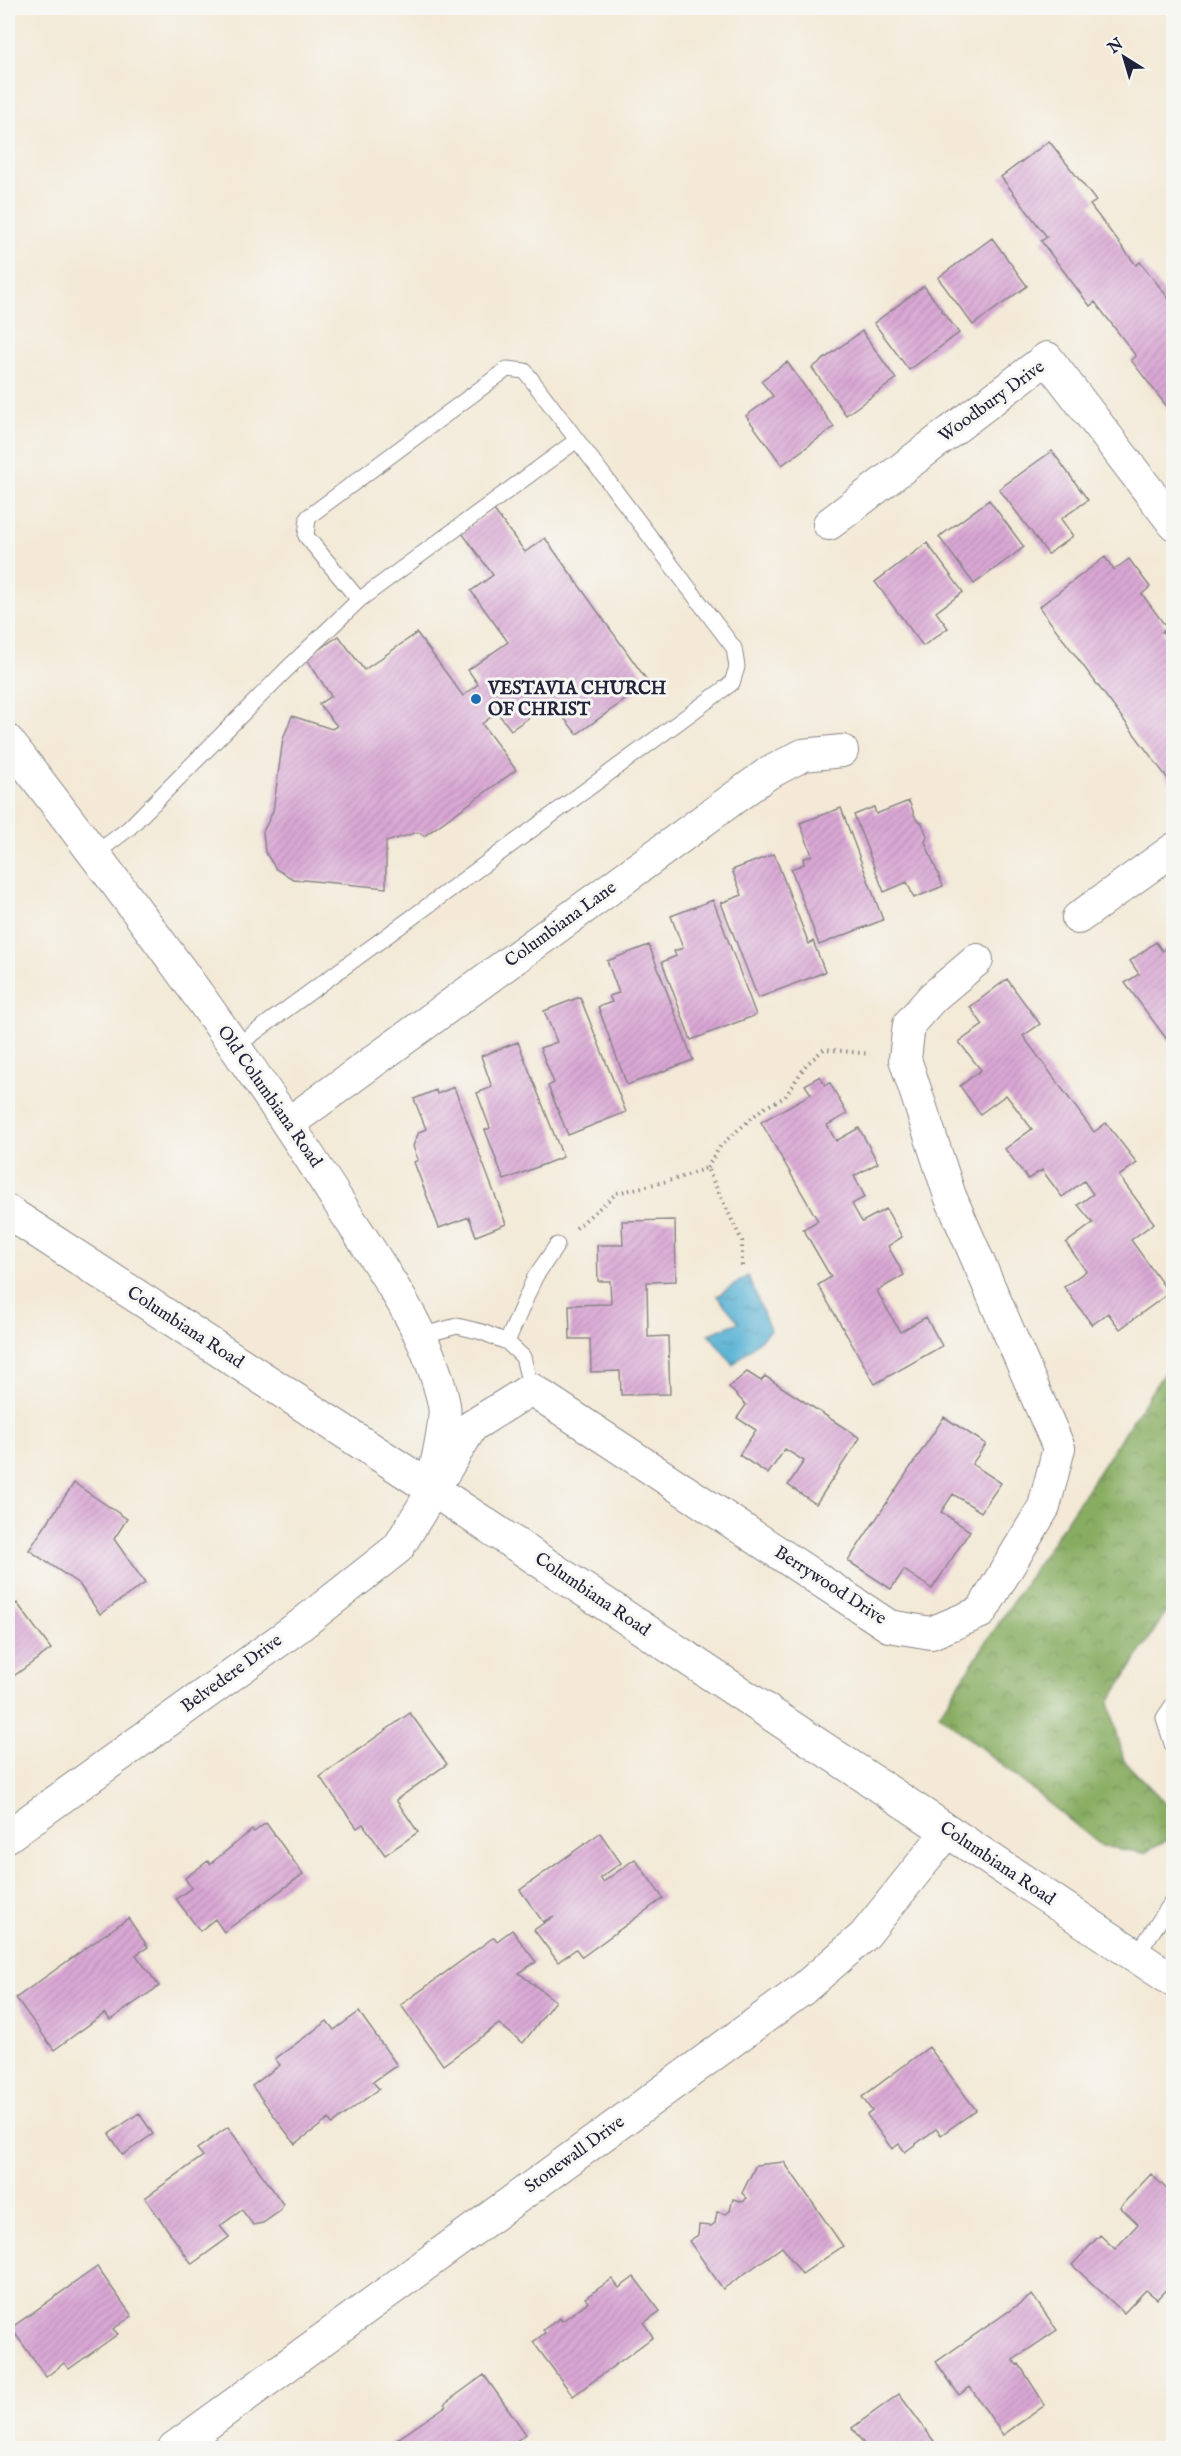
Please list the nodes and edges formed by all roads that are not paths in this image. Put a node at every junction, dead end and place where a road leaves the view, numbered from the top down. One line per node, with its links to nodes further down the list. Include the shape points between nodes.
1 (577, 440): 4 (lane); 4 (lane, via 525,371 507,369 308,517 306,536); 11 (lane, via 734,648 736,667 732,683)
2 (829, 524): 3 (street, Woodbury Drive, via 1047,358)
3 (1173, 524)
4 (359, 600): 8 (lane, via 128,829)
5 (8, 741): 8 (street, Old Columbiana Road)
6 (842, 751): 12 (street, Columbiana Lane, via 802,755 767,774)
7 (1173, 849): 9 (street)
8 (95, 854): 11 (street, Old Columbiana Road)
9 (1078, 918)
10 (977, 960): 17 (street, Berrywood Drive, via 933,997 909,1024 905,1059 950,1196 1059,1448 1044,1507 981,1612 931,1633 889,1626)
11 (235, 1047): 12 (street, Old Columbiana Road)
12 (289, 1123): 15 (street, Old Columbiana Road, via 409,1312)
13 (8, 1212): 18 (main road, Columbiana Road)
14 (557, 1245): 16 (lane, via 535,1277)
15 (420, 1336): 16 (lane, via 457,1326); 18 (street, Old Columbiana Road, via 433,1362 445,1408)
16 (507, 1342): 17 (lane, via 523,1357)
17 (531, 1389): 18 (street, via 472,1426)
18 (432, 1490): 21 (main road, Columbiana Road); 22 (street, Belvedere Drive, via 398,1548 298,1626)
19 (1173, 1703): 20 (lane, via 1164,1718)
20 (1173, 1749)
21 (948, 1831): 24 (main road, Columbiana Road); 26 (street, Stonewall Drive, via 864,1936 803,1989)
22 (8, 1836)
23 (1173, 1899): 24 (lane)
24 (1136, 1956): 25 (main road, Columbiana Road)
25 (1173, 1982)
26 (174, 2448)

